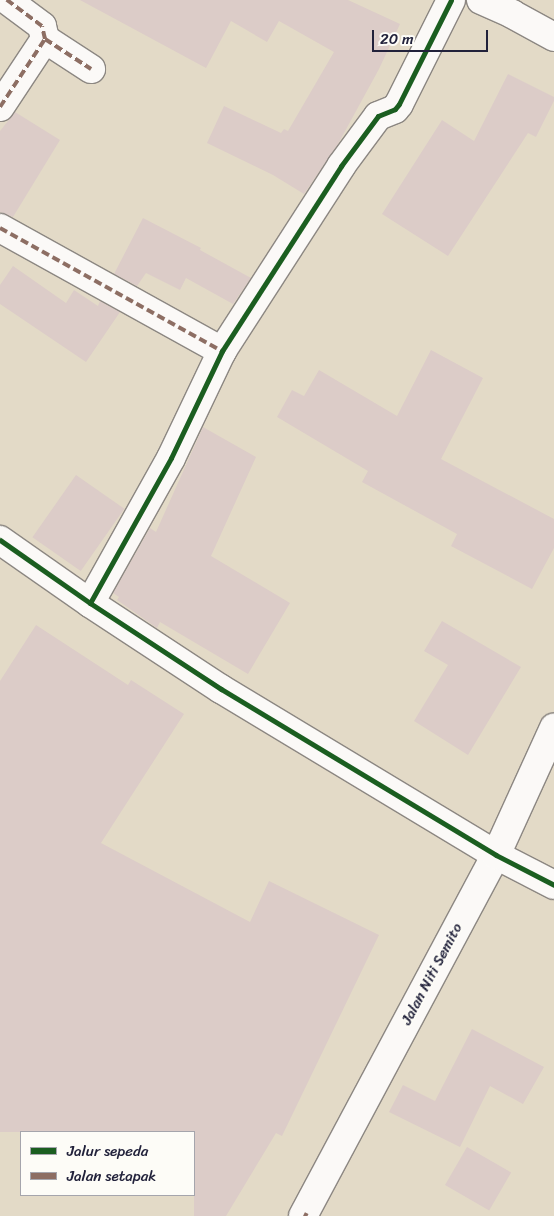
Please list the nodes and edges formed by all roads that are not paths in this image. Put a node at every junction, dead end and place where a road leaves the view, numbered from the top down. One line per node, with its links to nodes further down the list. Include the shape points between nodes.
1 (6, 0): 5 (street, via 42,26)
2 (451, 0): 9 (street, via 399,104 378,116 341,166)
3 (481, 0): 4 (street)
4 (554, 36)
5 (45, 39): 6 (street); 7 (street)
6 (91, 69)
7 (0, 107)
8 (0, 228): 9 (street)
9 (222, 351): 11 (street, via 171,458)
10 (0, 540): 11 (street)
11 (90, 603): 13 (street, via 221,689)
12 (554, 728): 13 (street, Jalan Niti Semito)
13 (496, 855): 14 (street); 15 (street, Jalan Niti Semito)
14 (554, 885)
15 (305, 1215)

